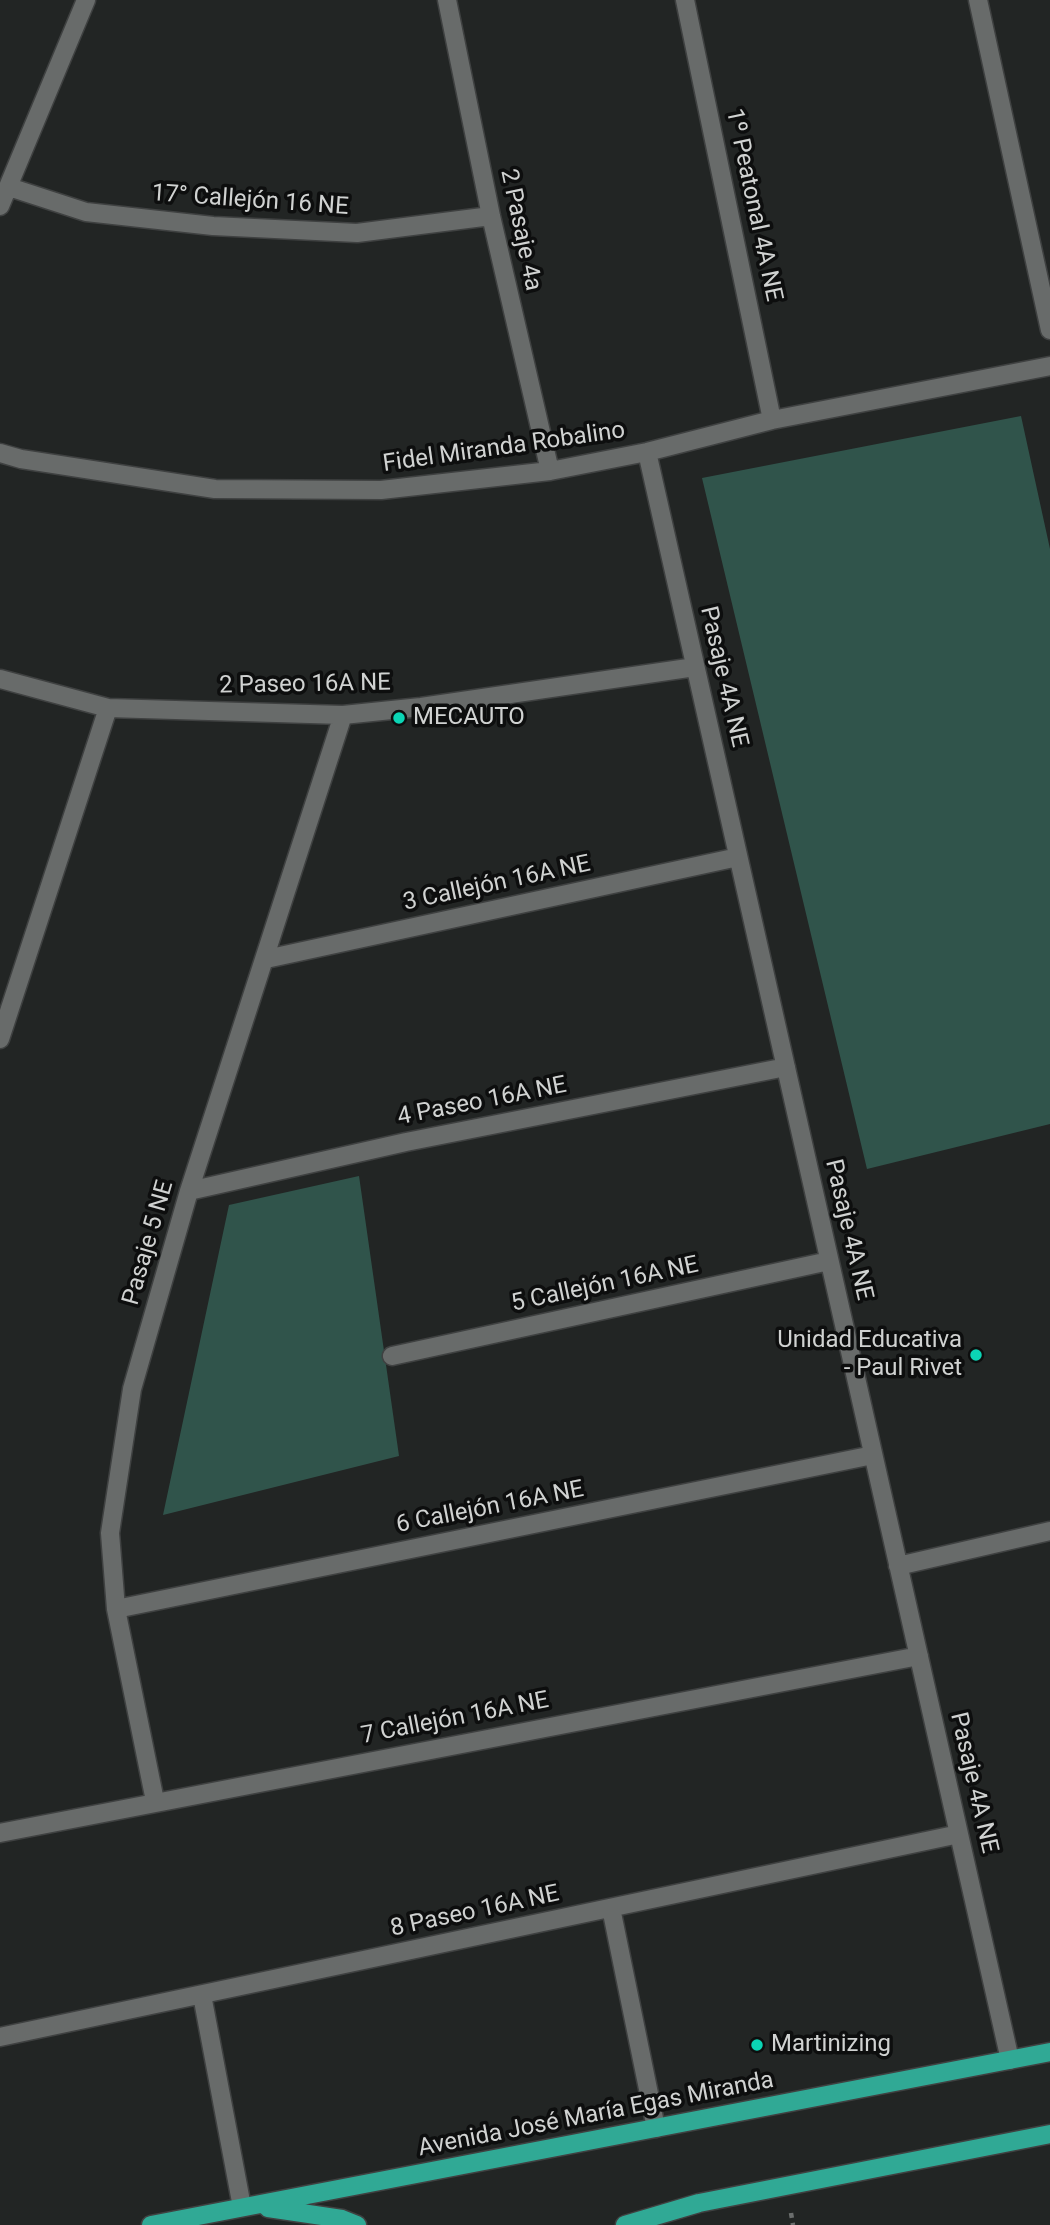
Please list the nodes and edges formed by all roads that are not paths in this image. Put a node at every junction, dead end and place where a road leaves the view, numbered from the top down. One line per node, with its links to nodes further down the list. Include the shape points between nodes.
1 (86, 0): 5 (street)
2 (447, 0): 7 (street, 2 Pasaje 4a)
3 (685, 0): 10 (street, 1º Peatonal 4A NE)
4 (978, 0): 8 (street)
5 (9, 187): 6 (street); 7 (street, 17° Callejón 16 NE, via 86,212 213,226 357,233)
6 (0, 206)
7 (491, 216): 13 (street, 2 Pasaje 4a)
8 (1050, 330)
9 (1050, 366): 10 (street, Fidel Miranda Robalino)
10 (772, 419): 11 (street, Fidel Miranda Robalino)
11 (647, 452): 13 (street, Fidel Miranda Robalino); 14 (street, Pasaje 4A NE)
12 (0, 453): 13 (street, Fidel Miranda Robalino, via 215,489 380,490)
13 (550, 471)
14 (695, 667): 17 (street, 2 Paseo 16A NE); 18 (street, Pasaje 4A NE)
15 (0, 678): 16 (street, 2 Paseo 16A NE)
16 (108, 708): 17 (street, 2 Paseo 16A NE); 20 (street)
17 (343, 715): 19 (street, Pasaje 5 NE)
18 (738, 857): 19 (street, 3 Callejón 16A NE); 21 (street, Pasaje 4A NE)
19 (266, 960): 22 (street, Pasaje 5 NE)
20 (0, 1039)
21 (786, 1067): 22 (street, 4 Paseo 16A NE, via 406,1142); 23 (street, Pasaje 4A NE)
22 (189, 1191): 28 (street, Pasaje 5 NE, via 132,1389 110,1533)
23 (830, 1261): 24 (street, 5 Callejón 16A NE); 25 (street, Pasaje 4A NE)
24 (392, 1356)
25 (873, 1455): 27 (street, Pasaje 4A NE); 28 (street, 6 Callejón 16A NE)
26 (1050, 1531): 27 (street)
27 (898, 1566): 29 (street, Pasaje 4A NE)
28 (116, 1609): 30 (street, Pasaje 5 NE)
29 (919, 1656): 30 (street, 7 Callejón 16A NE); 32 (street, Pasaje 4A NE)
30 (155, 1801): 31 (street, 7 Callejón 16A NE)
31 (0, 1833)
32 (959, 1834): 33 (street, 8 Paseo 16A NE); 37 (street, Pasaje 4A NE)
33 (611, 1908): 34 (street, 8 Paseo 16A NE); 38 (street)
34 (202, 1995): 35 (street, 8 Paseo 16A NE); 40 (street)
35 (0, 2038)
36 (1050, 2052): 37 (main road, Avenida José María Egas Miranda)
37 (1010, 2060): 38 (main road, Avenida José María Egas Miranda)
38 (656, 2128): 40 (main road, Avenida José María Egas Miranda)
39 (1050, 2134): 43 (main road, via 699,2203)
40 (250, 2207): 41 (main road, Avenida José María Egas Miranda); 42 (main road)
41 (151, 2225)
42 (357, 2225)
43 (625, 2225)

